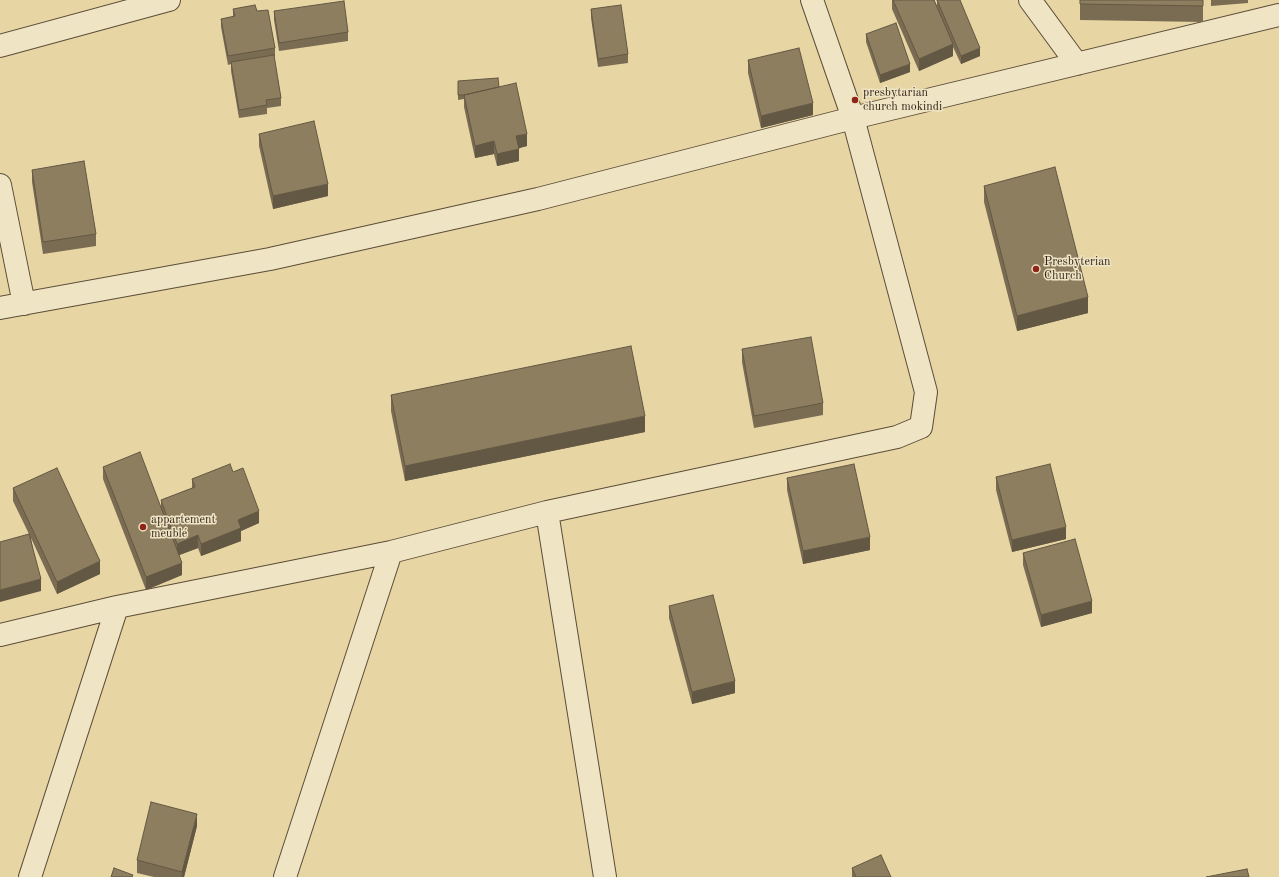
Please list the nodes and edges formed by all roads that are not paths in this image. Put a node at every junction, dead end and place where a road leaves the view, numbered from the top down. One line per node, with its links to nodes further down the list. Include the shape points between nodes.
1 (169, 0): 5 (street)
2 (812, 0): 7 (street)
3 (1030, 0): 6 (street)
4 (1279, 15): 6 (street)
5 (0, 46)
6 (1077, 64): 7 (street)
7 (853, 118): 9 (street, via 538,199 270,259); 11 (street, via 926,392 921,427 898,437)
8 (0, 185): 9 (street)
9 (24, 304): 10 (street)
10 (0, 308)
11 (547, 512): 12 (street); 17 (street)
12 (391, 552): 13 (street); 16 (street)
13 (117, 607): 14 (street); 15 (street)
14 (0, 635)
15 (30, 877)
16 (285, 877)
17 (604, 877)

